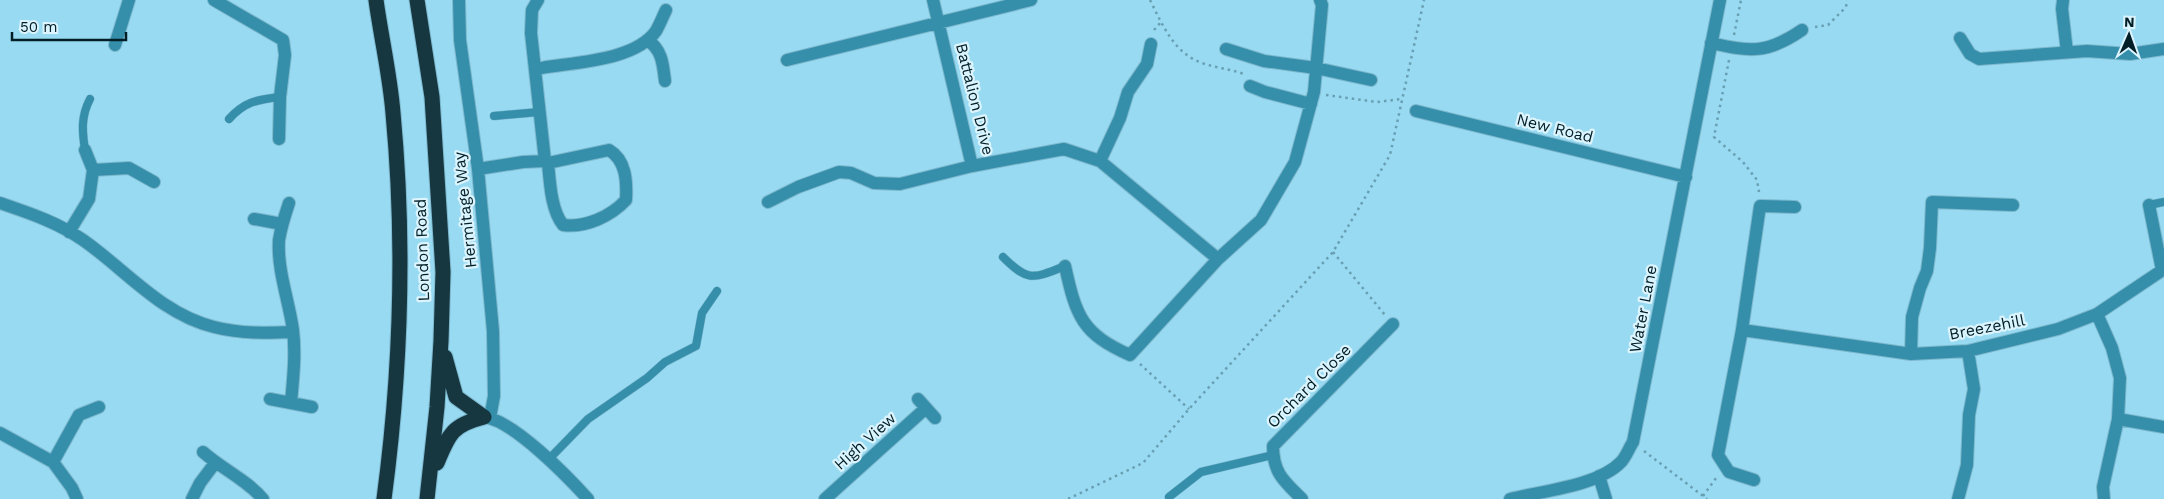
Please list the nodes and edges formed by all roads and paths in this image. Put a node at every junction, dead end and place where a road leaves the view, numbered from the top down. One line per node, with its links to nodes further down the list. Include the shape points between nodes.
1 (129, 0): 22 (street)
2 (214, 0): 33 (street, via 284,40 286,55)
3 (376, 0): 99 (highway, London Road, via 393,111 399,207 400,290)
4 (417, 0): 70 (highway, London Road, via 432,97 443,272)
5 (460, 0): 45 (street, Hermitage Way, via 460,40)
6 (934, 0): 16 (street, Battalion Drive)
7 (1031, 0): 16 (street)
8 (1320, 0): 28 (street)
9 (1424, 0): 60 (path, via 1390,155)
10 (1720, 0): 20 (street, Water Lane)
11 (1741, 0): 23 (path)
12 (1847, 0): 17 (path, via 1846,8 1828,25)
13 (2063, 0): 26 (street)
14 (534, 1): 29 (street, via 531,33)
15 (666, 10): 19 (street)
16 (939, 24): 27 (street); 44 (street, Battalion Drive)
17 (1802, 30): 23 (street, via 1772,47 1756,50)
18 (1960, 38): 26 (street, via 1970,54 1978,59)
19 (647, 40): 29 (street, via 620,55); 30 (street, via 656,45 660,53)
20 (1711, 43): 23 (street); 47 (street, Water Lane)
21 (1151, 44): 42 (street, via 1146,64 1128,92)
22 (115, 45)
23 (1732, 48): 55 (path, via 1714,137 1743,162 1757,180)
24 (1226, 49): 28 (street, via 1264,60)
25 (2164, 49): 26 (street, via 2130,54)
26 (2067, 52)
27 (787, 60)
28 (1316, 68): 31 (street); 35 (street)
29 (536, 69): 37 (street)
30 (665, 80)
31 (1371, 80)
32 (1250, 86): 35 (street)
33 (280, 97): 39 (lane, via 254,100); 40 (street)
34 (90, 99): 41 (lane, via 84,110 82,127)
35 (1311, 104): 62 (street, via 1295,162 1261,220)
36 (1416, 111): 47 (street, New Road)
37 (539, 112): 38 (lane); 43 (street)
38 (494, 116)
39 (229, 118)
40 (279, 139)
41 (85, 150): 46 (street)
42 (1100, 161): 44 (street, Battalion Drive, via 1064,150); 62 (street, Battalion Drive)
43 (547, 162): 43 (street, via 558,219 563,225 588,224 617,210 626,200 627,184 622,162 609,150); 45 (street)
44 (972, 166): 49 (street, via 900,184 874,183 851,172 839,172)
45 (478, 169): 79 (street, Hermitage Way, via 494,331 494,396)
46 (93, 170): 48 (street, via 129,168); 59 (street, via 89,199)
47 (1686, 177): 84 (street, Water Lane)
48 (154, 182)
49 (768, 202)
50 (2164, 202): 54 (lane)
51 (0, 203): 59 (street, via 52,222)
52 (290, 203): 58 (street)
53 (2013, 205): 72 (street, via 1932,202 1927,271 1912,317)
54 (2149, 205): 64 (street, Breezehill)
55 (1760, 206): 56 (street); 68 (street)
56 (1795, 207)
57 (254, 219): 58 (street)
58 (282, 224): 69 (street, via 279,241 281,266)
59 (69, 232): 69 (street, via 155,299 191,319 244,333)
60 (1333, 252): 67 (path); 78 (path)
61 (1003, 257): 63 (lane, via 1017,271 1032,277)
62 (1218, 259): 73 (street)
63 (1065, 266): 73 (street, via 1079,316 1091,332 1108,345)
64 (2163, 269): 66 (street, Breezehill)
65 (717, 292): 87 (lane, via 702,313 696,346 665,362 588,419)
66 (2097, 314): 71 (street, Breezehill, via 2058,330); 81 (street, via 2112,348 2120,378)
67 (1393, 324): 86 (street, Orchard Close, via 1273,446)
68 (1742, 330): 72 (street, Breezehill); 93 (street, via 1718,455 1729,472)
69 (294, 332): 75 (street)
70 (442, 341): 79 (highway, via 456,397); 92 (highway, London Road)
71 (1968, 350): 72 (street, Breezehill); 108 (street, via 1974,389 1969,415 1968,465)
72 (1911, 354)
73 (1130, 355): 78 (path)
74 (270, 399): 75 (street)
75 (291, 403): 77 (street)
76 (99, 407): 88 (street, via 79,415)
77 (312, 407)
78 (1189, 409): 103 (path, via 1143,463)
79 (487, 417): 87 (street, via 503,424); 92 (highway, via 456,428 446,441)
80 (935, 418): 102 (street, High View, via 922,403)
81 (2118, 419): 82 (street); 109 (street, via 2103,487)
82 (2164, 427)
83 (0, 433): 88 (street)
84 (1633, 442): 91 (street, Water Lane, via 1622,462); 94 (path)
85 (203, 452): 89 (street)
86 (1273, 455): 95 (lane, via 1201,472); 104 (street, Orchard Close, via 1280,478)
87 (549, 459): 101 (street)
88 (52, 462): 96 (street)
89 (215, 463): 97 (street); 98 (street)
90 (1720, 473): 94 (path)
91 (1599, 476): 105 (street, Water Lane); 106 (street)
92 (431, 478): 100 (highway, London Road)
93 (1754, 480)
94 (1704, 496): 107 (path)
95 (1169, 497)
96 (77, 499)
97 (192, 499)
98 (263, 499)
99 (384, 499)
100 (427, 499)
101 (588, 499)
102 (826, 499)
103 (1068, 499)
104 (1302, 499)
105 (1510, 499)
106 (1606, 499)
107 (1707, 499)
108 (1958, 499)
109 (2104, 499)

